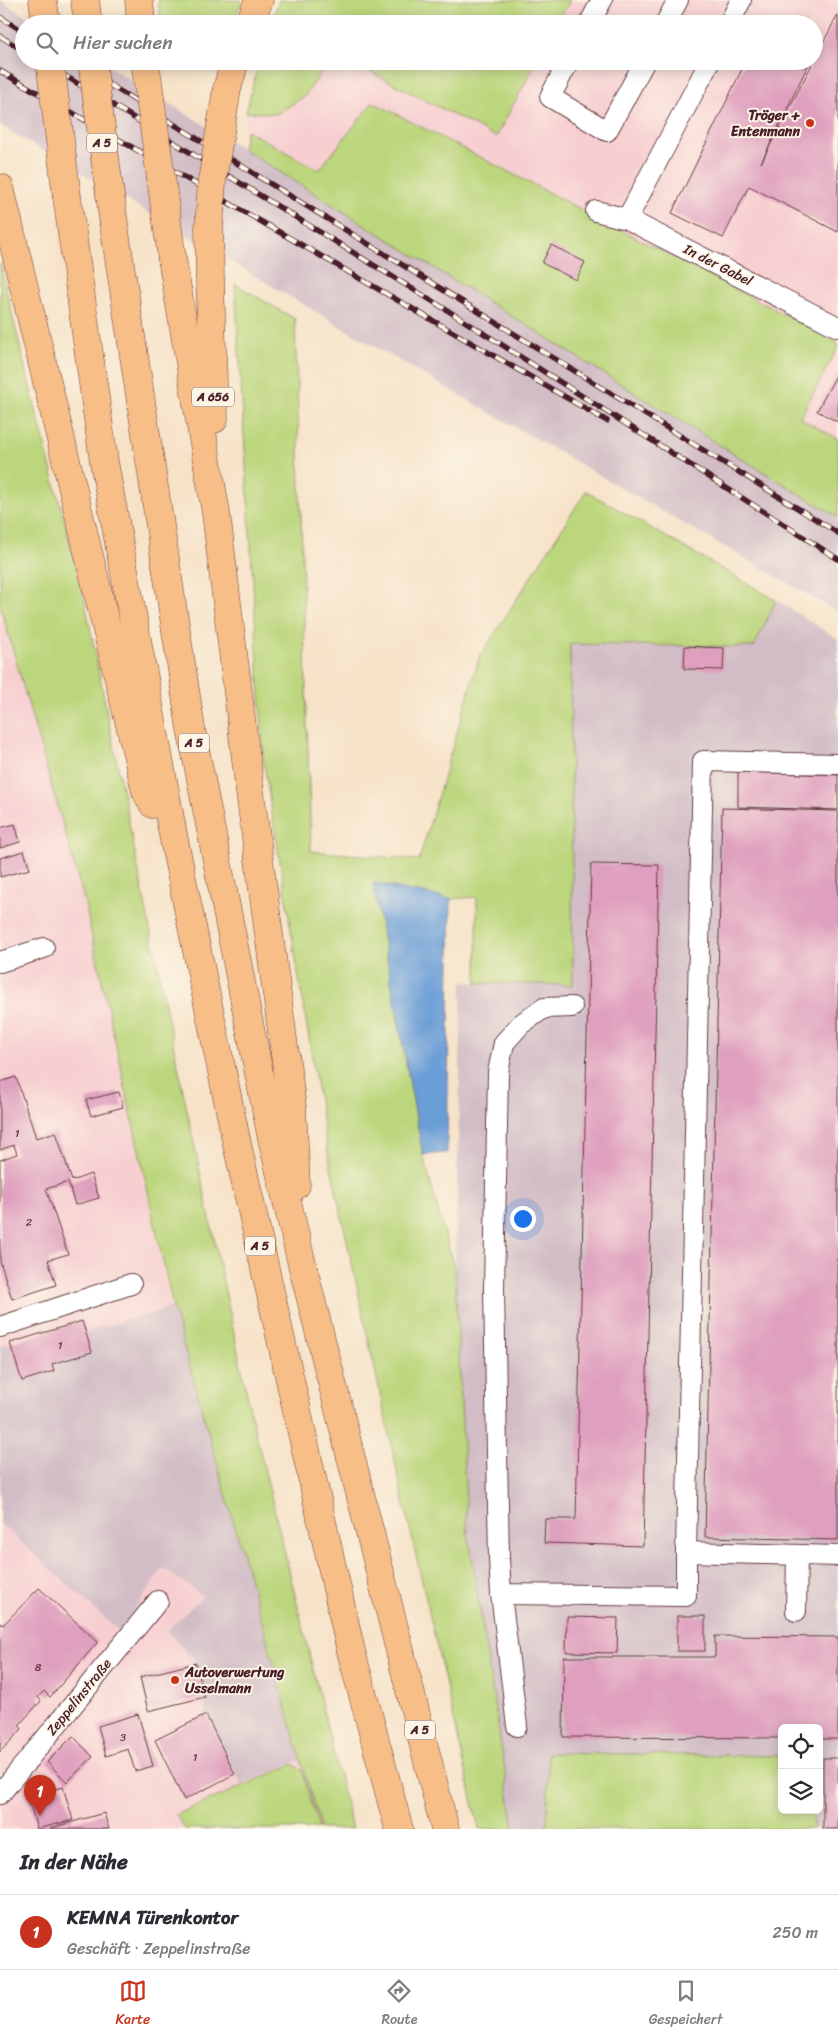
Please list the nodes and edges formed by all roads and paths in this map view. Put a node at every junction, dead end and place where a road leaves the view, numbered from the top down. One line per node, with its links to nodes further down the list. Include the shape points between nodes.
1 (43, 0): 7 (highway)
2 (139, 0): 8 (highway)
3 (259, 0): 9 (highway)
4 (602, 0): 10 (street)
5 (678, 0): 11 (street)
6 (741, 0): 12 (street)
7 (45, 15)
8 (140, 15)
9 (253, 15)
10 (594, 15)
11 (670, 15)
12 (734, 15)
13 (51, 70): 26 (highway, A 5, bridge, via 104,462)
14 (93, 70): 30 (highway, A 5, bridge, via 191,729 270,1124)
15 (146, 70): 24 (highway, bridge, via 172,259)
16 (232, 70): 24 (highway, A 656, bridge, via 212,181 209,228)
17 (564, 70): 18 (street, via 550,97 607,131)
18 (640, 70)
19 (705, 70): 22 (street)
20 (0, 188): 26 (highway, A 5, via 146,791)
21 (596, 211): 22 (street, In der Gabel)
22 (627, 218): 23 (street, In der Gabel)
23 (838, 327)
24 (216, 513): 30 (highway, via 292,1107)
25 (838, 764): 33 (street, via 703,761)
26 (174, 840): 41 (highway, A 5, via 237,1144 352,1651)
27 (44, 948): 28 (street)
28 (0, 962)
29 (572, 1007): 36 (street, via 544,1008 521,1024 504,1044 498,1072 494,1289)
30 (300, 1256): 42 (highway, A 5)
31 (131, 1284): 32 (street)
32 (0, 1327)
33 (686, 1552): 34 (street); 36 (street, via 686,1596)
34 (797, 1555): 35 (street); 38 (street)
35 (838, 1556)
36 (501, 1594): 39 (street)
37 (158, 1601): 40 (street, Zeppelinstraße)
38 (796, 1611)
39 (517, 1726)
40 (0, 1794)
41 (399, 1829)
42 (445, 1829)

